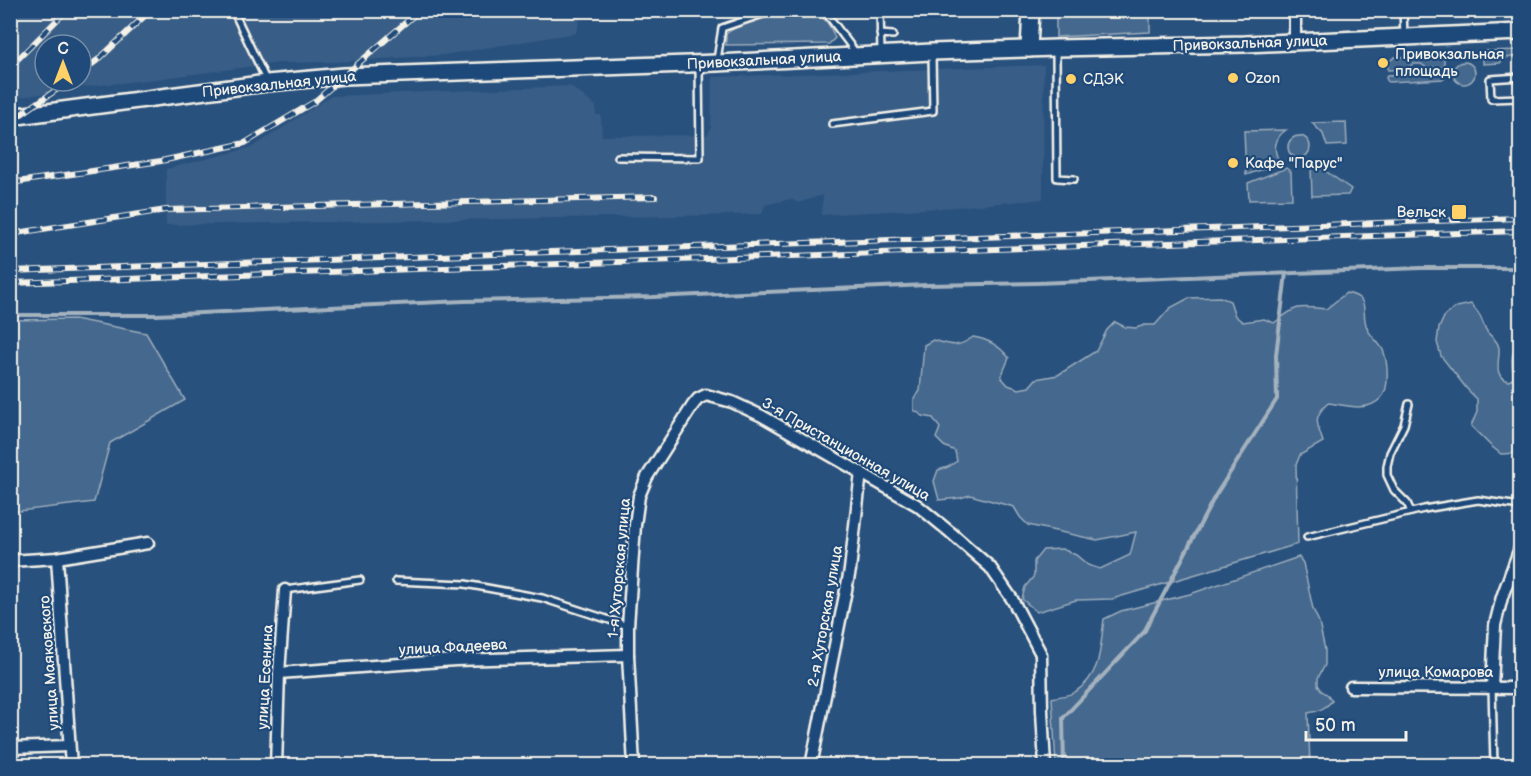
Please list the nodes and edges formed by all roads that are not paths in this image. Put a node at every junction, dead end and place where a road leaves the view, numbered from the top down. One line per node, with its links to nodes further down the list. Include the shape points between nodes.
1 (233, 10): 22 (lane)
2 (781, 10): 8 (lane)
3 (824, 10): 18 (lane)
4 (880, 10): 10 (lane)
5 (1031, 10): 15 (street)
6 (1295, 10): 13 (street)
7 (1402, 10): 12 (lane)
8 (770, 11): 20 (lane, via 722,28)
9 (1521, 32): 12 (street, Привокзальная улица)
10 (880, 34): 11 (lane); 17 (lane)
11 (893, 35)
12 (1404, 37): 13 (street, Привокзальная улица)
13 (1295, 42): 14 (street, Привокзальная улица)
14 (1056, 48): 15 (street, Привокзальная улица); 27 (lane, via 1057,178)
15 (1029, 49): 16 (street, Привокзальная улица)
16 (932, 52): 17 (street, Привокзальная улица); 25 (lane, via 933,111)
17 (881, 53): 18 (street, Привокзальная улица)
18 (856, 55): 20 (street, Привокзальная улица)
19 (699, 63): 20 (street, Привокзальная улица); 22 (street, Привокзальная улица, via 344,76); 26 (lane, via 700,158)
20 (717, 63)
21 (1521, 77): 23 (lane, via 1490,79 1491,99)
22 (267, 83): 24 (street, Привокзальная улица)
23 (1521, 98)
24 (10, 117)
25 (832, 124)
26 (618, 157)
27 (1074, 178)
28 (706, 395): 30 (street, 3-я Пристанционная улица, via 762,416); 41 (street, 1-я Хуторская улица, via 693,405 639,496)
29 (1409, 404): 32 (lane, via 1390,453 1387,475)
30 (861, 472): 52 (street, 2-я Хуторская улица, via 850,570); 53 (street, 3-я Пристанционная улица, via 917,505 950,532 990,567 1012,598 1041,654)
31 (1521, 506): 32 (lane, via 1478,500)
32 (1411, 512): 33 (lane)
33 (1307, 537)
34 (148, 543): 36 (street)
35 (1521, 548): 45 (street, via 1495,625)
36 (57, 558): 37 (street); 47 (street, улица Маяковского)
37 (10, 561)
38 (360, 580): 40 (lane)
39 (396, 581): 41 (lane, via 465,584 542,598)
40 (285, 590): 43 (street, улица Есенина)
41 (628, 626): 42 (street, 1-я Хуторская улица)
42 (628, 655): 43 (street, улица Фадеева, via 455,660); 51 (street, 1-я Хуторская улица)
43 (279, 673): 50 (street, улица Есенина)
44 (1351, 687): 45 (street, улица Комарова)
45 (1492, 687): 46 (street, улица Комарова); 54 (lane)
46 (1521, 688)
47 (69, 746): 48 (street); 49 (street, улица Маяковского)
48 (10, 748)
49 (71, 765)
50 (276, 765)
51 (634, 765)
52 (812, 765)
53 (1045, 765)
54 (1494, 765)

